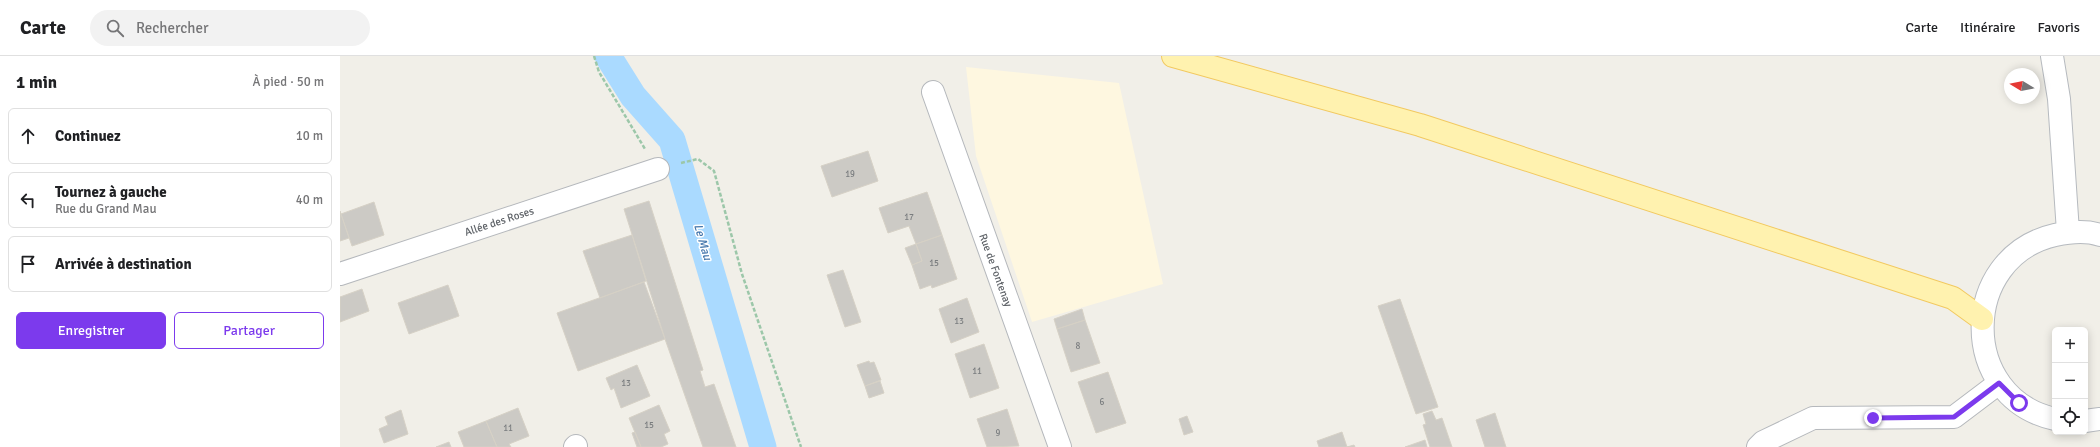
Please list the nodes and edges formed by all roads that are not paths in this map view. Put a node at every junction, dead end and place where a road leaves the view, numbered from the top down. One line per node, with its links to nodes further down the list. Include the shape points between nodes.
1 (1173, 56): 8 (main road, via 1495,149 1953,298)
2 (2052, 56): 5 (street, via 2059,99)
3 (933, 92): 11 (street, Rue de Fontenay)
4 (658, 169): 7 (street, Allée des Roses)
5 (2068, 232): 6 (street); 8 (street, via 2042,238 2019,251 2000,270 1988,293)
6 (2100, 235)
7 (340, 274)
8 (1982, 319): 9 (street, via 1982,341 1988,363)
9 (1999, 383): 10 (street, via 2019,403); 12 (street, via 1954,417 1813,418 1763,442)
10 (2052, 418)
11 (1060, 447)
12 (1758, 447)

